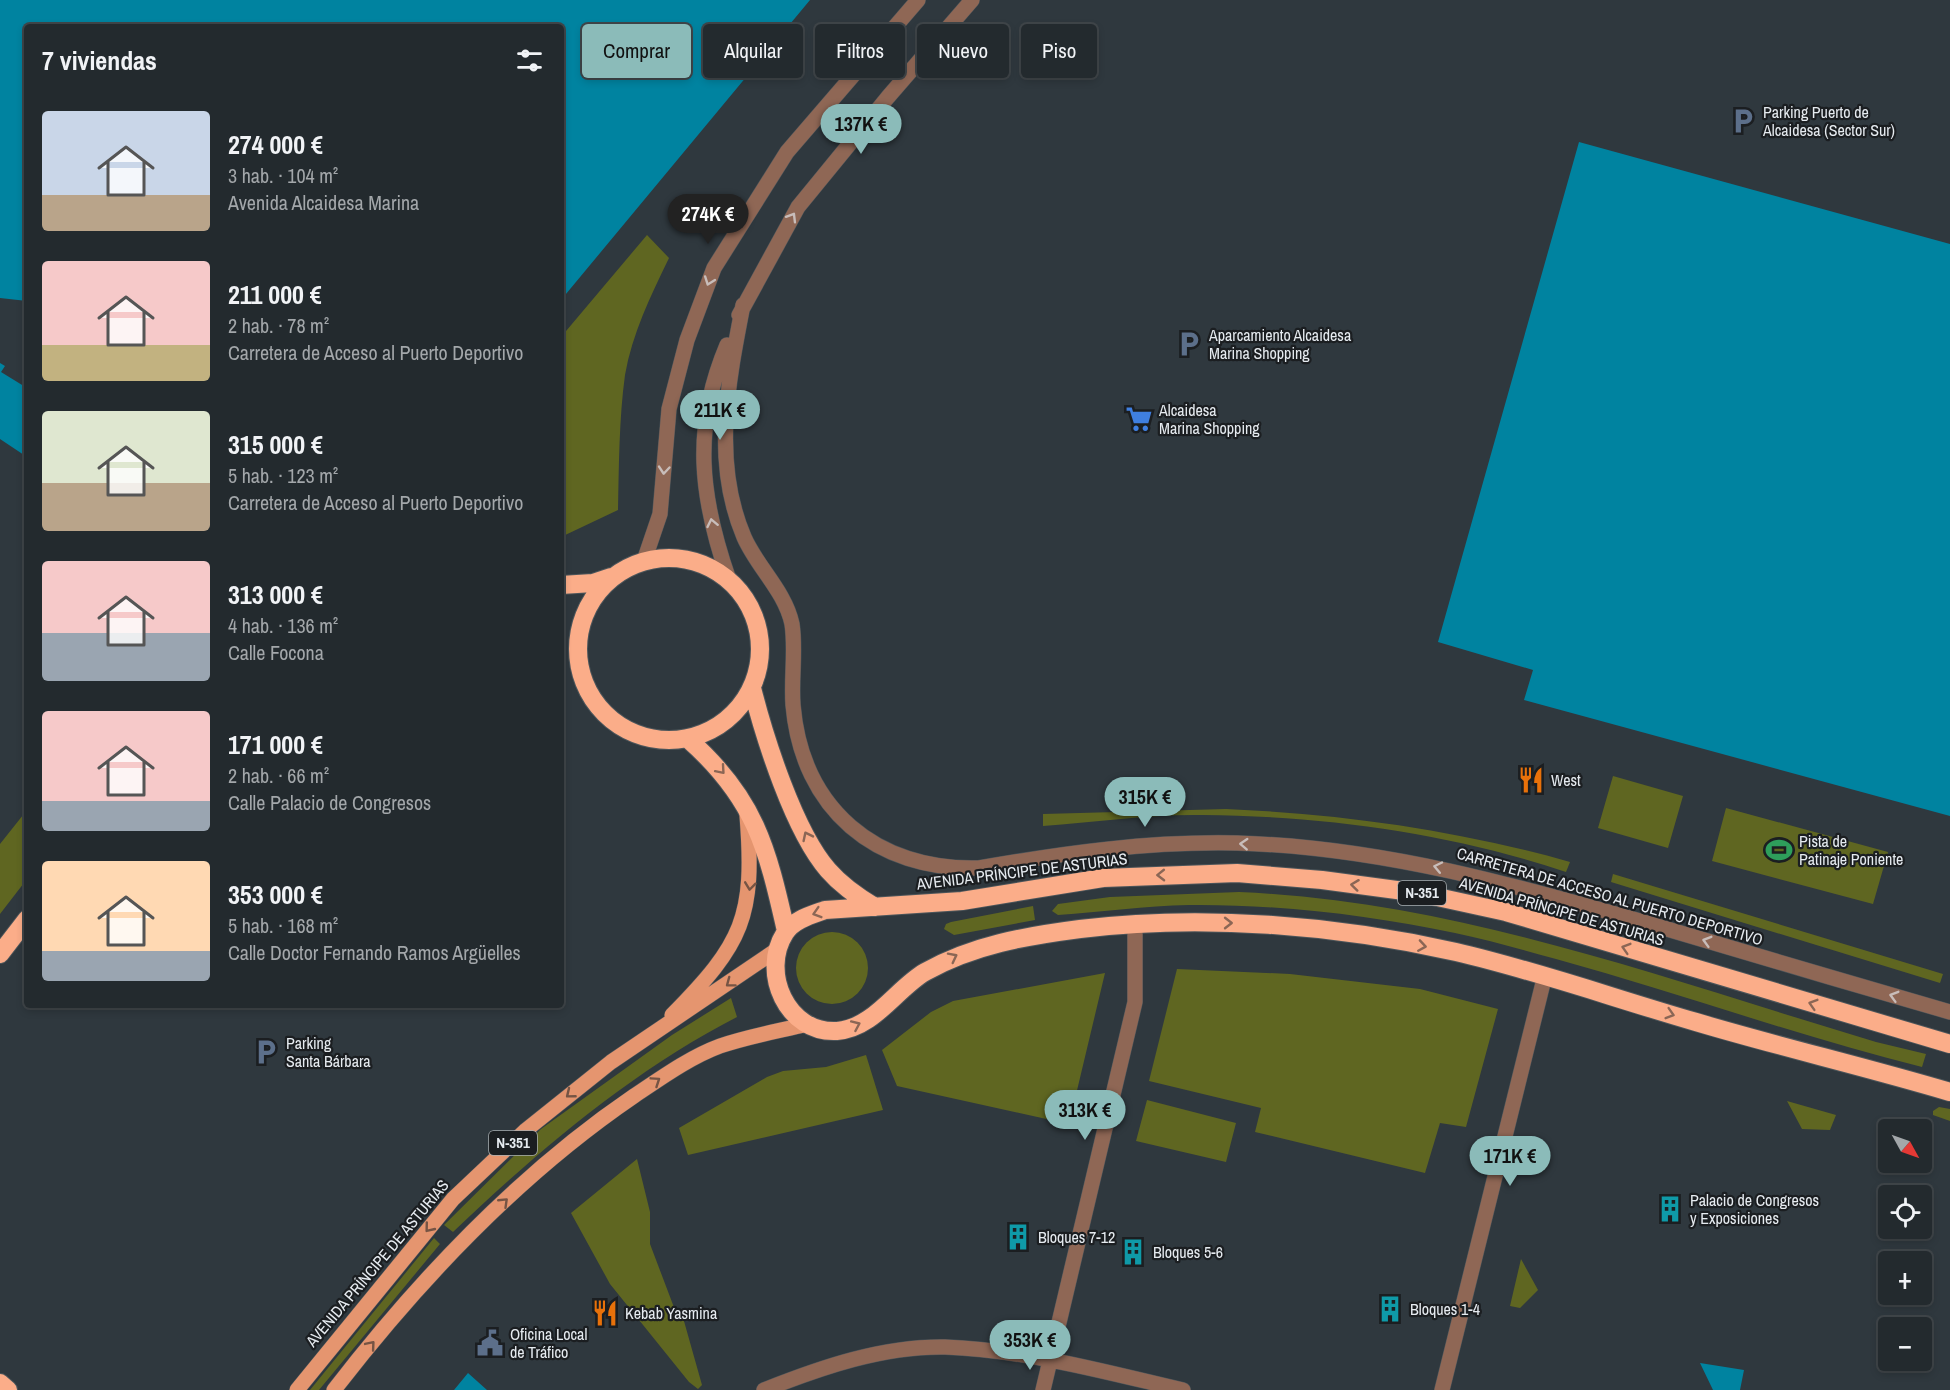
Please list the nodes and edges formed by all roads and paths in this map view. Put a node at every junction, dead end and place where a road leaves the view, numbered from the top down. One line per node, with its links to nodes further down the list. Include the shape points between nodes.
1 (918, 0): 4 (street, one-way to 4, via 787,152 714,268 687,340 669,409 660,514)
2 (972, 0): 3 (street, one-way to 2, via 798,207)
3 (743, 305): 6 (street, one-way to 3, via 709,506 703,462 705,417 724,351); 18 (street, CARRETERA DE ACCESO AL PUERTO DEPORTIVO, one-way to 3, via 1517,885 1431,865 1322,850 1227,843 1147,844 953,869 918,863 873,845 835,811 808,769 793,705 791,622 781,595 745,538 730,498 725,464 726,421 730,370)
4 (644, 561): 5 (highway); 6 (highway, via 688,559)
5 (611, 577): 7 (highway); 9 (highway, via 585,612 578,636 577,660 584,687 600,710 621,728 646,738)
6 (729, 579): 8 (highway, via 745,597 760,641 759,665)
7 (564, 585)
8 (752, 688): 9 (highway, via 726,720); 11 (highway, one-way to 8, via 845,886 816,854 775,763)
9 (688, 739): 10 (highway, one-way to 10, via 730,780)
10 (746, 807): 14 (highway, via 763,842); 20 (main road, one-way to 20, via 751,877 741,926 722,960)
11 (875, 907): 14 (highway, AVENIDA PRÍNCIPE DE ASTURIAS / N-351, one-way to 14, via 825,910 803,918); 21 (highway, AVENIDA PRÍNCIPE DE ASTURIAS / N-351, one-way to 11, via 1506,912 1354,884 1237,873 1127,876 962,901)
12 (24, 923): 16 (highway)
13 (1135, 923): 17 (highway, N-351, one-way to 17, via 1239,923 1317,929 1454,952); 19 (highway, N-351, one-way to 13, via 835,1031 868,1020 922,974 963,952 1051,933); 23 (street, via 1135,1002)
14 (786, 931): 15 (highway, N-351)
15 (778, 949): 19 (highway, N-351, via 775,975 779,992 789,1010); 20 (main road, AVENIDA PRÍNCIPE DE ASTURIAS / N-351, one-way to 20)
16 (0, 954)
17 (1545, 975): 22 (highway, N-351, one-way to 22, via 1695,1022); 31 (street)
18 (1950, 1012)
19 (808, 1024): 27 (main road, N-351, one-way to 19, via 392,1318 462,1244 520,1186 574,1140 665,1075 718,1047)
20 (651, 1037): 26 (main road, AVENIDA PRÍNCIPE DE ASTURIAS / N-351, one-way to 26, via 572,1092 453,1199)
21 (1950, 1044)
22 (1950, 1092)
23 (1050, 1360): 28 (street, via 945,1347 920,1349 837,1363); 29 (street); 30 (street)
24 (0, 1383): 25 (highway)
25 (8, 1390)
26 (297, 1390)
27 (334, 1390)
28 (764, 1390)
29 (1043, 1390)
30 (1183, 1390)
31 (1442, 1390)

